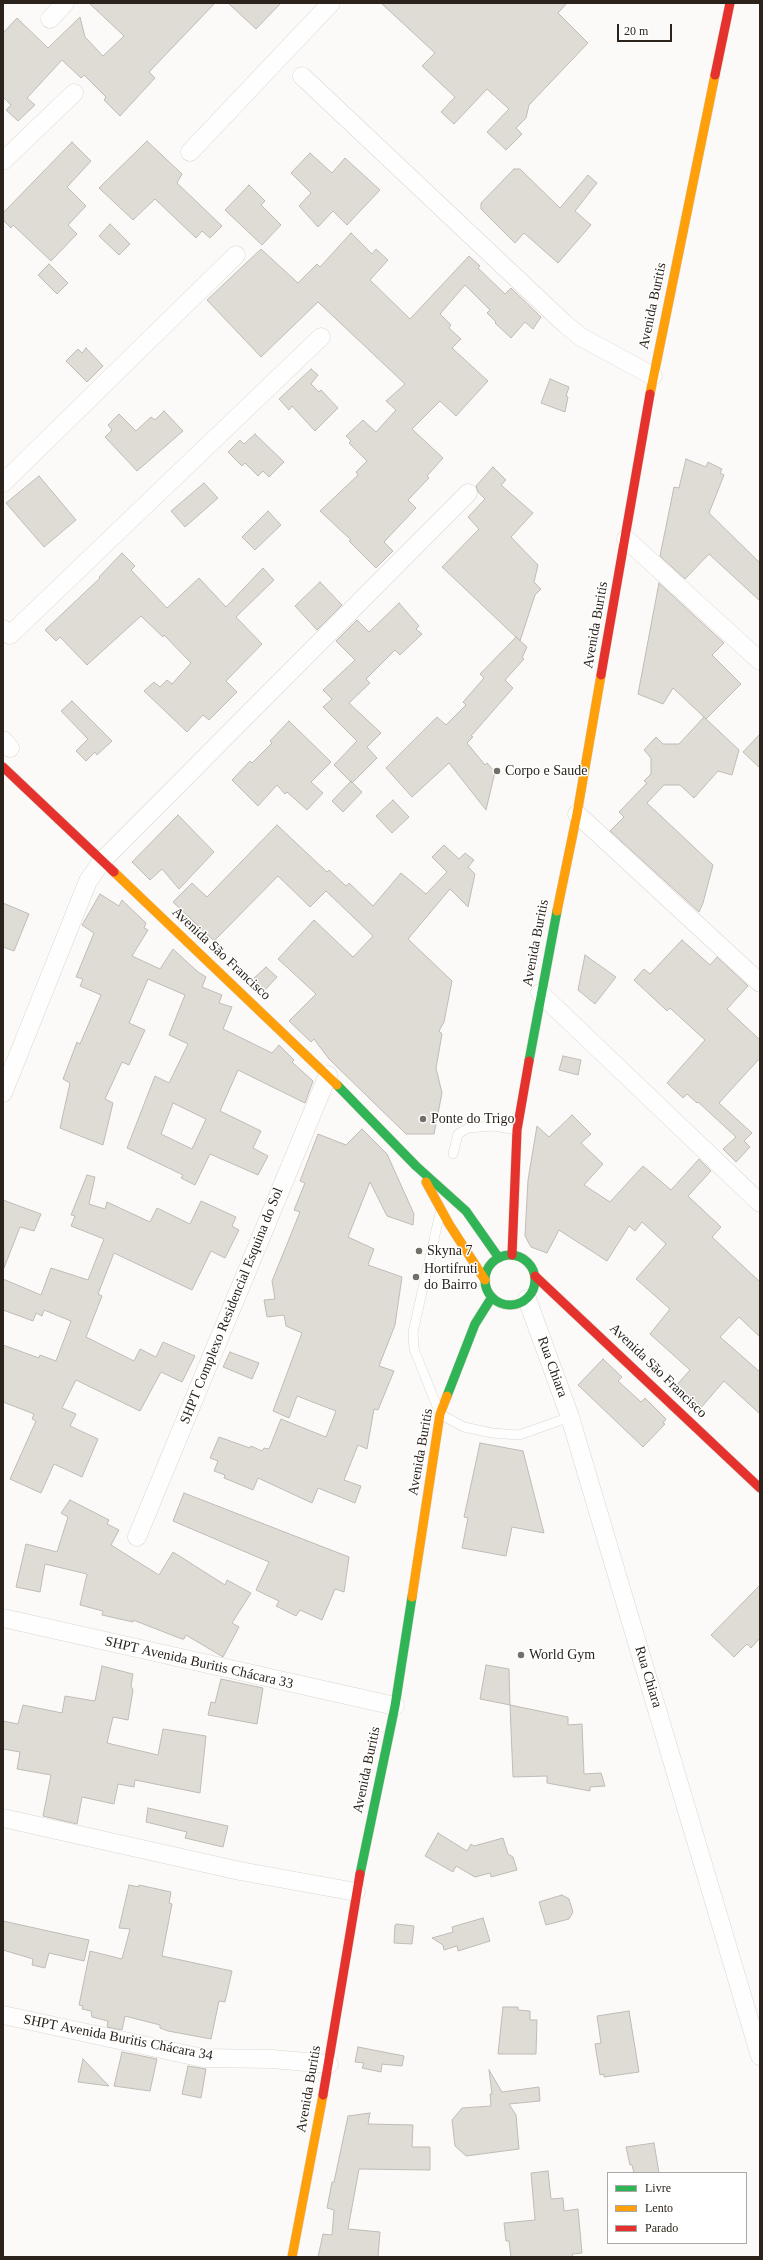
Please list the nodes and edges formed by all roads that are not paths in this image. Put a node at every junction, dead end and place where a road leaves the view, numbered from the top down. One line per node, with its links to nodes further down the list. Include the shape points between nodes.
1 (65, 3): 4 (street)
2 (331, 3): 7 (street)
3 (730, 3): 11 (street, Avenida Buritis)
4 (50, 19)
5 (302, 76): 11 (street, via 565,324 581,337)
6 (74, 93): 8 (street)
7 (190, 152)
8 (3, 161)
9 (236, 255): 12 (street)
10 (321, 337): 15 (street, via 10,635)
11 (654, 376): 14 (street, Avenida Buritis)
12 (3, 483)
13 (468, 493): 19 (street)
14 (626, 539): 16 (street); 18 (street, Avenida Buritis)
15 (3, 629)
16 (760, 661)
17 (3, 767): 19 (street, Avenida São Francisco)
18 (577, 814): 20 (street); 21 (street, Avenida Buritis)
19 (102, 861): 22 (street, Avenida São Francisco); 23 (street, via 88,881)
20 (760, 983)
21 (540, 993): 24 (street, Avenida Buritis); 27 (street)
22 (328, 1075): 26 (street, Avenida São Francisco); 38 (street, SHPT Complexo Residencial Esquina do Sol)
23 (3, 1092)
24 (517, 1130): 25 (lane, via 494,1126 468,1128 458,1134); 29 (street, Avenida Buritis)
25 (453, 1154)
26 (416, 1166): 28 (street, Avenida São Francisco); 30 (street, Avenida São Francisco, via 466,1211)
27 (760, 1203)
28 (441, 1210): 32 (street, Avenida São Francisco); 35 (lane, via 413,1332 414,1349)
29 (512, 1256): 30 (street); 31 (street, via 527,1262)
30 (499, 1258): 32 (street, via 489,1268)
31 (535, 1276): 34 (street, via 533,1292); 37 (street, Avenida São Francisco)
32 (485, 1280): 33 (street)
33 (492, 1297): 34 (street, via 509,1306); 35 (street, Avenida Buritis, via 476,1324)
34 (527, 1299): 36 (street, Rua Chiara)
35 (440, 1414): 36 (lane, via 464,1426 492,1433 519,1434); 40 (street, Avenida Buritis)
36 (570, 1417): 44 (street, Rua Chiara)
37 (760, 1488)
38 (136, 1537)
39 (3, 1618): 40 (street, SHPT Avenida Buritis Chácara 33)
40 (395, 1706): 42 (street, Avenida Buritis)
41 (3, 1818): 42 (street, via 240,1871)
42 (356, 1892): 45 (street, Avenida Buritis)
43 (3, 2015): 45 (street, SHPT Avenida Buritis Chácara 34, via 203,2058 272,2059)
44 (760, 2056)
45 (329, 2064): 46 (street, Avenida Buritis)
46 (292, 2257)

